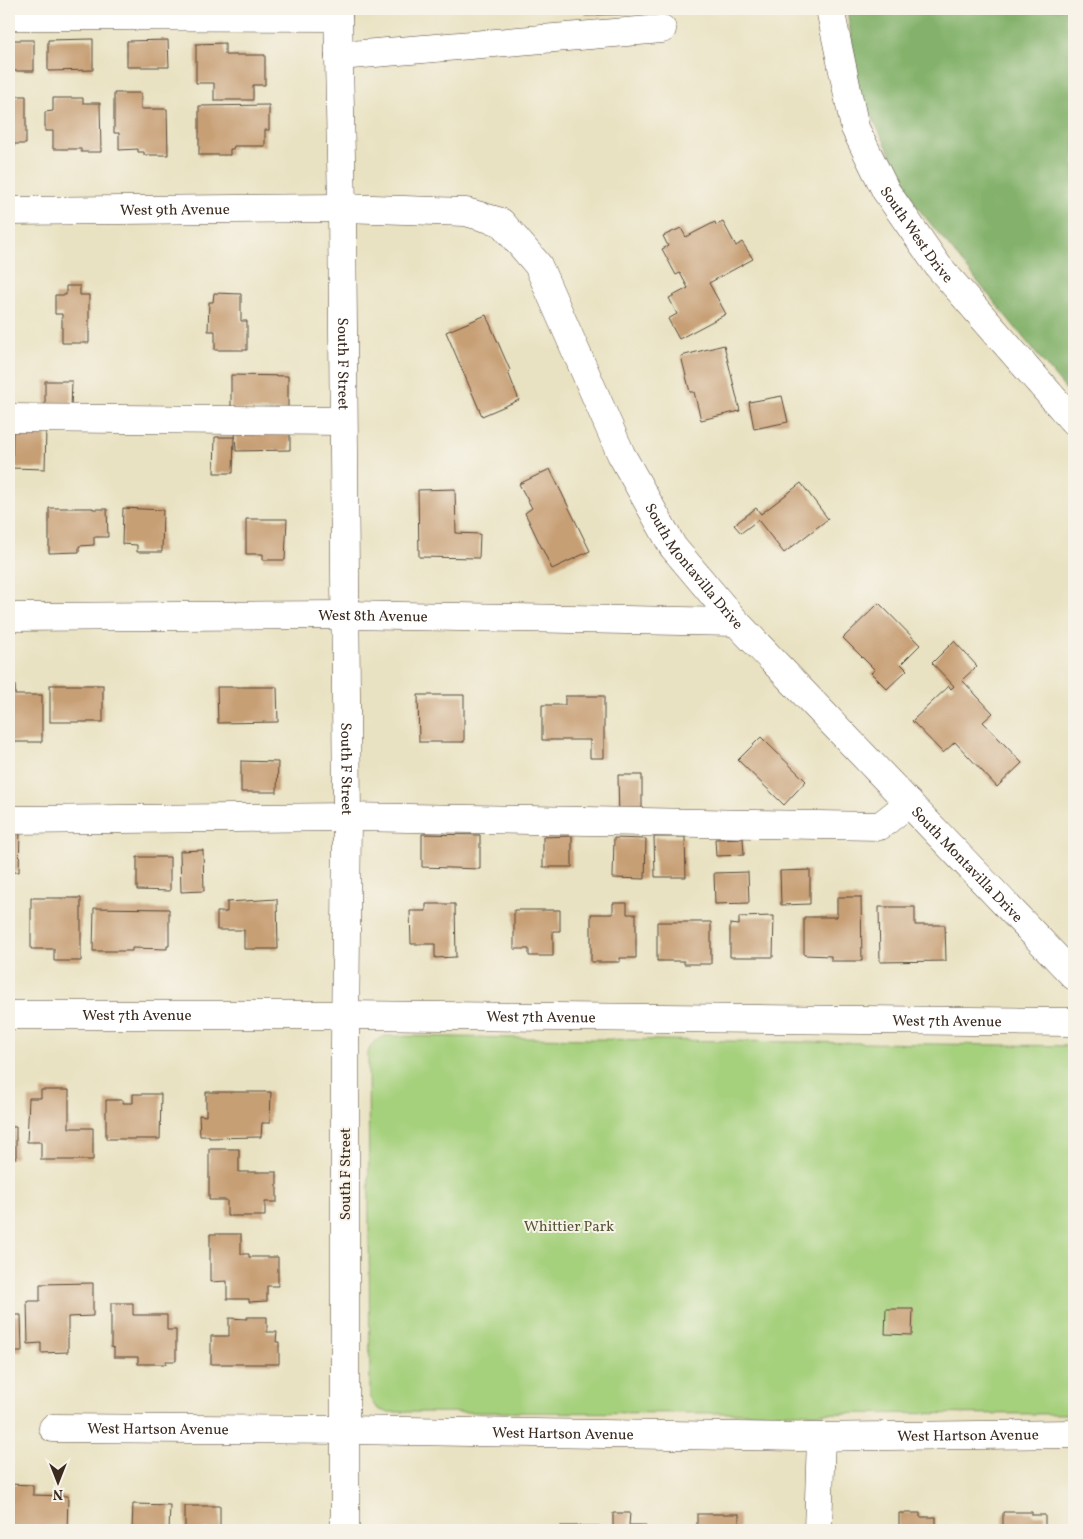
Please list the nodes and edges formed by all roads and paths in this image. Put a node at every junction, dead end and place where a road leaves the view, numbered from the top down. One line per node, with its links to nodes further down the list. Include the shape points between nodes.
1 (830, 9): 10 (street, South West Drive, via 855,128 886,191 938,266)
2 (338, 13): 3 (street); 5 (street, South F Street)
3 (9, 16)
4 (662, 29): 5 (street)
5 (339, 56): 6 (street, South F Street)
6 (342, 208): 7 (street, West 9th Avenue); 9 (street, South F Street); 13 (street, South Montavilla Drive, via 466,212 501,222 538,265 621,454 673,546)
7 (9, 211)
8 (9, 418): 9 (street)
9 (344, 421): 11 (street, South F Street)
10 (1074, 422)
11 (345, 615): 12 (street, West 8th Avenue); 13 (street, West 8th Avenue); 15 (street, South F Street)
12 (9, 616)
13 (736, 622): 14 (street, South Montavilla Drive)
14 (909, 803): 15 (street, via 880,826); 17 (street, South Montavilla Drive)
15 (347, 817): 16 (street); 19 (street, South F Street)
16 (9, 820)
17 (1074, 976)
18 (9, 1015): 19 (street, West 7th Avenue)
19 (345, 1015): 20 (street, West 7th Avenue); 22 (street, South F Street)
20 (1074, 1022)
21 (53, 1428): 22 (street, West Hartson Avenue)
22 (346, 1430): 24 (street, West Hartson Avenue); 25 (street, South F Street)
23 (1074, 1434): 24 (street, West Hartson Avenue)
24 (821, 1437): 26 (street)
25 (345, 1530)
26 (818, 1530)

